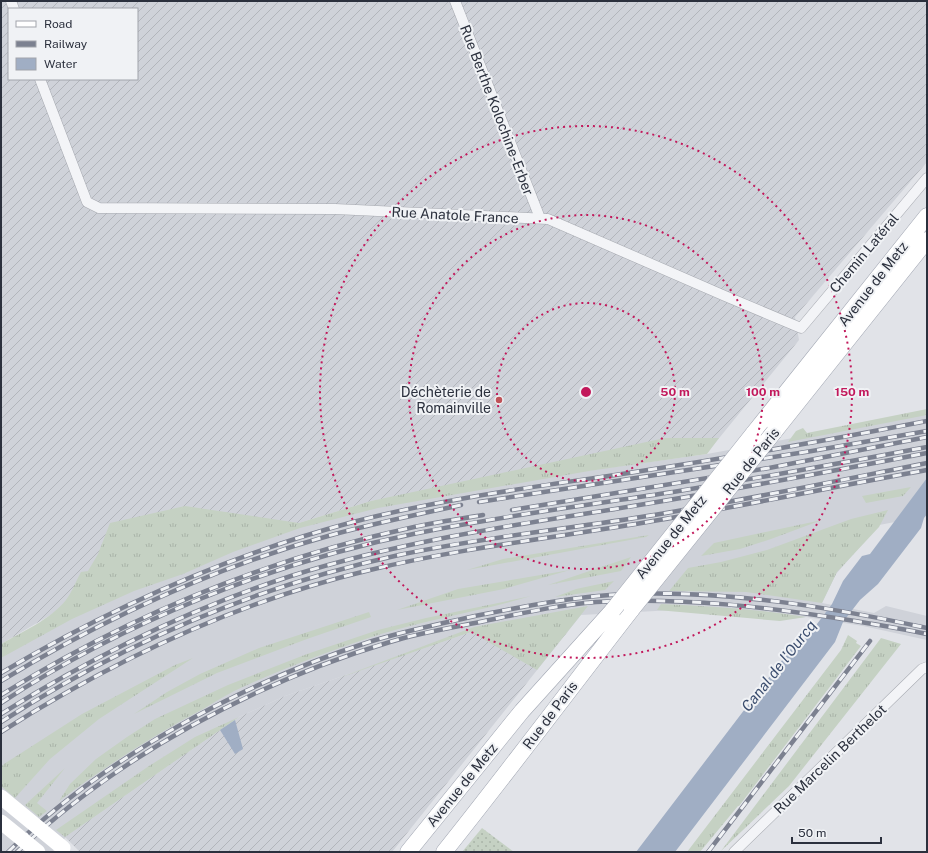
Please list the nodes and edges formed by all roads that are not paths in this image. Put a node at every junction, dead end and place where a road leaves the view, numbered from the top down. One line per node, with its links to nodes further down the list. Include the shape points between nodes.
1 (455, 1): 5 (street, Rue Berthe Kolochine-Erber)
2 (40, 80): 5 (street, Rue Anatole France, via 87,202 99,208 336,209)
3 (927, 178): 7 (street, Chemin Latéral)
4 (927, 216): 13 (main road, Avenue de Metz, bridge, via 613,610 522,711)
5 (540, 218): 7 (street, Rue Anatole France, via 548,219)
6 (927, 240): 14 (main road, Rue de Paris, bridge, via 632,609)
7 (801, 328)
8 (927, 667): 15 (street, Rue Marcelin Berthelot, via 922,669)
9 (1, 797): 11 (main road, bridge)
10 (1, 822): 12 (main road, bridge)
11 (63, 848)
12 (38, 852)
13 (408, 852)
14 (444, 852)
15 (734, 852)

